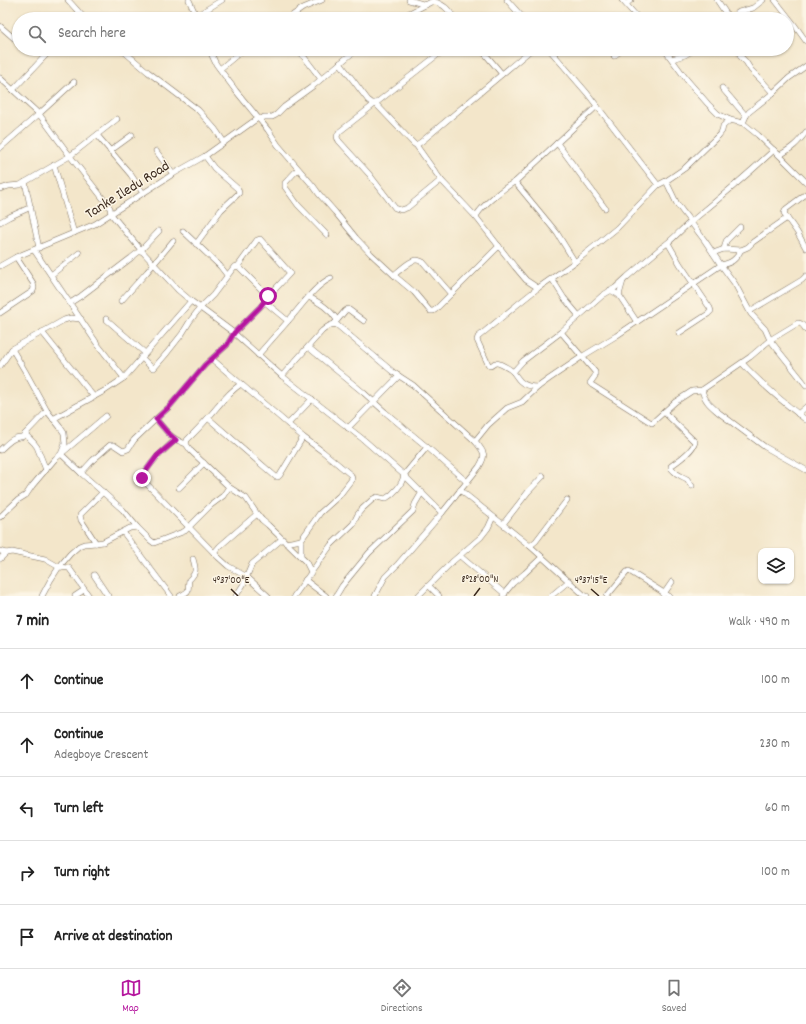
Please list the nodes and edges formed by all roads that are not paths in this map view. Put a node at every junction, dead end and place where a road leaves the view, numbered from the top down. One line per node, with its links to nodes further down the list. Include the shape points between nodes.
1 (68, 0): 14 (street)
2 (189, 0): 15 (street)
3 (222, 0): 16 (street)
4 (322, 0): 17 (street)
5 (409, 0): 13 (street)
6 (507, 0): 20 (street)
7 (631, 0): 12 (street)
8 (717, 0): 22 (street)
9 (763, 0): 23 (street, via 753,8)
10 (775, 0): 24 (street)
11 (433, 1): 13 (street); 19 (street, via 442,4)
12 (624, 2): 21 (street)
13 (426, 5): 18 (street)
14 (79, 12)
15 (194, 12)
16 (205, 12)
17 (297, 12)
18 (412, 12)
19 (451, 12)
20 (518, 12)
21 (632, 12)
22 (725, 12)
23 (739, 12)
24 (785, 12)
25 (794, 23): 28 (street)
26 (0, 26): 27 (street)
27 (12, 37)
28 (806, 41)
29 (45, 56): 51 (street)
30 (129, 56): 66 (street, via 198,110)
31 (212, 56): 45 (street)
32 (236, 56): 45 (street)
33 (303, 56): 48 (street)
34 (348, 56): 43 (street, Tanke Iledu Road)
35 (436, 56): 53 (street)
36 (487, 56): 46 (street)
37 (524, 56): 46 (street)
38 (555, 56): 54 (street)
39 (669, 56): 42 (street)
40 (682, 56): 42 (street)
41 (740, 56): 52 (street)
42 (672, 60): 56 (street, via 698,93)
43 (340, 63): 48 (street, Tanke Iledu Road); 53 (street, via 368,100)
44 (806, 66): 52 (street)
45 (220, 69): 59 (street)
46 (502, 74): 68 (street)
47 (0, 79): 51 (street)
48 (321, 79): 59 (street, Tanke Iledu Road, via 276,115)
49 (74, 82): 55 (street)
50 (722, 88): 57 (street)
51 (13, 90): 55 (street)
52 (773, 93): 57 (street)
53 (375, 103): 68 (street); 79 (street, via 339,132 337,138 391,204 401,210 407,208)
54 (597, 106): 67 (street); 84 (street)
55 (39, 114): 69 (street); 74 (street)
56 (721, 116): 60 (street); 62 (street)
57 (746, 116): 61 (street)
58 (117, 119): 64 (street)
59 (259, 119): 66 (street, Tanke Iledu Road); 77 (street)
60 (730, 120): 61 (street); 62 (street)
61 (743, 123): 70 (street)
62 (724, 126): 80 (street, via 719,135 696,158)
63 (806, 132): 73 (street, via 798,143)
64 (97, 135): 71 (street); 74 (street)
65 (132, 135): 71 (street)
66 (224, 142): 75 (street, Tanke Iledu Road)
67 (557, 143): 83 (street); 89 (street)
68 (416, 145): 79 (street)
69 (0, 148)
70 (774, 150): 73 (street); 93 (street)
71 (110, 151): 86 (street)
72 (156, 151): 78 (street)
73 (780, 155): 81 (street)
74 (70, 156): 76 (street); 90 (street, via 108,205)
75 (205, 156): 78 (street, Tanke Iledu Road); 102 (street, via 239,193 221,210)
76 (54, 165): 82 (street); 98 (street)
77 (298, 169): 99 (street, via 285,183 286,187 298,205); 119 (street, via 371,254)
78 (174, 174): 86 (street, Tanke Iledu Road)
79 (441, 180): 91 (street)
80 (666, 181): 84 (street); 93 (street, via 677,204)
81 (806, 181)
82 (25, 182): 85 (street); 88 (street)
83 (515, 182): 91 (street, via 480,210); 112 (street, via 557,233)
84 (658, 185): 112 (street, via 617,228)
85 (0, 189)
86 (143, 194): 90 (street, Tanke Iledu Road)
87 (806, 194): 92 (street, via 786,209 784,213)
88 (30, 207): 94 (street); 105 (street)
89 (605, 208)
90 (111, 214): 98 (street, Tanke Iledu Road); 107 (street)
91 (476, 217): 103 (street)
92 (787, 218): 104 (street); 108 (street)
93 (691, 221): 101 (street); 110 (street)
94 (0, 222)
95 (740, 227): 106 (street, via 726,241)
96 (159, 231): 107 (street)
97 (183, 231): 102 (street)
98 (74, 233): 105 (street, Tanke Iledu Road)
99 (327, 235)
100 (173, 241): 113 (street)
101 (668, 243): 123 (street); 124 (street)
102 (196, 244): 118 (street)
103 (499, 246): 125 (street, via 526,280); 127 (street)
104 (806, 248)
105 (37, 249): 111 (street, Tanke Iledu Road); 117 (street)
106 (724, 249): 108 (street); 110 (street)
107 (141, 250): 113 (street); 134 (street)
108 (741, 250): 114 (street, via 734,261)
109 (79, 253): 117 (street)
110 (713, 253): 114 (street)
111 (16, 257): 115 (street, Tanke Iledu Road); 137 (street, via 34,288)
112 (575, 262): 122 (street)
113 (154, 264): 131 (street); 132 (street)
114 (721, 265): 124 (street); 136 (street)
115 (0, 266)
116 (238, 266): 118 (street); 129 (street); 129 (street, via 260,239 290,273)
117 (50, 274): 134 (street)
118 (227, 275): 135 (street)
119 (394, 275): 127 (street, via 414,260 418,260 423,262); 127 (street, via 414,292 430,311 436,310)
120 (806, 276): 136 (street)
121 (331, 278): 130 (street, via 318,286)
122 (552, 279): 125 (street); 138 (street)
123 (623, 281): 126 (street); 128 (street)
124 (693, 283): 144 (street); 148 (street, via 711,311)
125 (538, 288): 159 (street, via 477,340 490,366 497,363)
126 (610, 290): 128 (street); 138 (street)
127 (451, 294)
128 (619, 295): 144 (street)
129 (268, 296): 133 (street)
130 (309, 297): 141 (street); 143 (street, via 328,310)
131 (121, 301)
132 (190, 301): 135 (street); 153 (street)
133 (265, 302): 141 (street); 149 (street)
134 (70, 303): 139 (street)
135 (200, 308): 149 (street); 153 (street, via 154,368)
136 (750, 312): 150 (street, via 765,329)
137 (0, 314)
138 (579, 316): 147 (street)
139 (82, 319): 146 (street, via 64,320); 162 (street, via 98,345)
140 (106, 319): 153 (street)
141 (288, 321): 154 (street)
142 (364, 321): 143 (street, via 348,309)
143 (335, 322): 151 (street, via 322,331); 161 (street)
144 (636, 322): 155 (street)
145 (806, 330): 150 (street, via 798,323)
146 (42, 332): 152 (street); 167 (street)
147 (561, 332): 155 (street); 159 (street, via 523,361)
148 (679, 332)
149 (234, 333): 154 (street); 156 (street, via 227,345)
150 (770, 340): 157 (street); 164 (street)
151 (308, 347): 160 (street); 169 (street)
152 (12, 349): 158 (street); 171 (street)
153 (143, 355): 162 (street)
154 (258, 355): 160 (street)
155 (582, 356): 165 (street); 172 (street, via 595,372 590,383 592,385 652,423)
156 (212, 358): 163 (street); 177 (street)
157 (742, 363): 166 (street); 173 (street, via 762,384)
158 (0, 366)
159 (513, 372): 165 (street, via 526,385)
160 (282, 376): 168 (street)
161 (399, 376): 169 (street); 184 (street, via 413,385)
162 (124, 378): 167 (street)
163 (241, 384): 175 (street); 179 (street)
164 (806, 385)
165 (538, 387): 184 (street, via 522,402 503,410)
166 (702, 390): 172 (street, via 692,391); 191 (street, via 703,397 710,406 723,416 765,447)
167 (94, 397): 176 (street)
168 (312, 399): 179 (street); 180 (street)
169 (374, 403): 180 (street); 186 (street)
170 (806, 407): 173 (street)
171 (47, 411): 176 (street); 181 (street)
172 (664, 412): 196 (street, via 695,442 691,450 671,466)
173 (798, 414): 178 (street)
174 (106, 416): 188 (street)
175 (208, 418): 182 (street, via 276,477 280,475); 185 (street)
176 (53, 419): 188 (street, via 65,438)
177 (156, 419): 183 (street); 192 (street, via 128,449 123,451 110,445)
178 (806, 420)
179 (288, 424): 182 (street)
180 (348, 428): 193 (street)
181 (25, 434): 187 (street); 190 (street, via 34,443)
182 (303, 437): 212 (street, via 343,468 352,479 339,496 320,513)
183 (176, 440): 185 (street); 209 (street, via 157,456 142,478)
184 (475, 441): 195 (street, via 484,455)
185 (186, 444): 189 (street)
186 (428, 447): 193 (street); 195 (street)
187 (0, 450)
188 (60, 454): 190 (street); 192 (street)
189 (204, 463): 197 (street); 198 (street)
190 (46, 470): 205 (street, via 26,495)
191 (806, 470)
192 (81, 473): 200 (street)
193 (404, 475): 201 (street); 225 (street, via 400,485 388,498 385,500 377,497 362,509 353,524 331,545)
194 (543, 476): 207 (street)
195 (467, 482): 199 (street)
196 (692, 486)
197 (229, 487): 204 (street, via 246,498); 209 (street, via 223,496)
198 (179, 488)
199 (460, 490): 203 (street); 206 (street)
200 (103, 492): 208 (street, via 123,510); 213 (street, via 80,515)
201 (422, 492): 203 (street); 245 (street, via 413,511 369,552)
202 (568, 500): 215 (street)
203 (442, 513): 246 (street, via 384,577)
204 (257, 514): 211 (street); 218 (street)
205 (0, 517)
206 (493, 517): 207 (street); 219 (street, via 481,537)
207 (503, 524): 215 (street)
208 (137, 528): 209 (street, via 154,543); 210 (street)
209 (188, 528): 218 (street)
210 (123, 532): 213 (street); 239 (street)
211 (282, 539): 214 (street); 227 (street, via 252,564)
212 (301, 540): 214 (street); 220 (street)
213 (96, 543): 224 (street, via 79,546)
214 (286, 543): 220 (street)
215 (530, 546): 221 (street)
216 (0, 551): 217 (street)
217 (6, 553): 222 (street); 224 (street, via 45,559)
218 (214, 553): 227 (street, via 228,566)
219 (460, 556): 231 (street); 233 (street)
220 (302, 557): 225 (street)
221 (542, 557): 229 (street); 233 (street, via 513,583)
222 (0, 559)
223 (193, 559): 240 (street, via 196,570 189,580 189,589)
224 (59, 567): 232 (street, via 69,568); 235 (street)
225 (311, 572): 228 (street)
226 (94, 575): 238 (street)
227 (247, 577): 241 (street); 242 (street)
228 (305, 580): 243 (street); 244 (street)
229 (569, 581): 249 (street); 250 (street)
230 (672, 582): 234 (street)
231 (429, 586): 247 (street); 248 (street)
232 (84, 590): 236 (street); 237 (street)
233 (504, 595)
234 (665, 595): 251 (street, via 629,571)
235 (42, 596)
236 (75, 596)
237 (88, 596)
238 (108, 596)
239 (171, 596)
240 (180, 596)
241 (236, 596)
242 (268, 596)
243 (294, 596)
244 (326, 596)
245 (336, 596)
246 (375, 596)
247 (418, 596)
248 (439, 596)
249 (551, 596)
250 (587, 596)
251 (607, 596)

